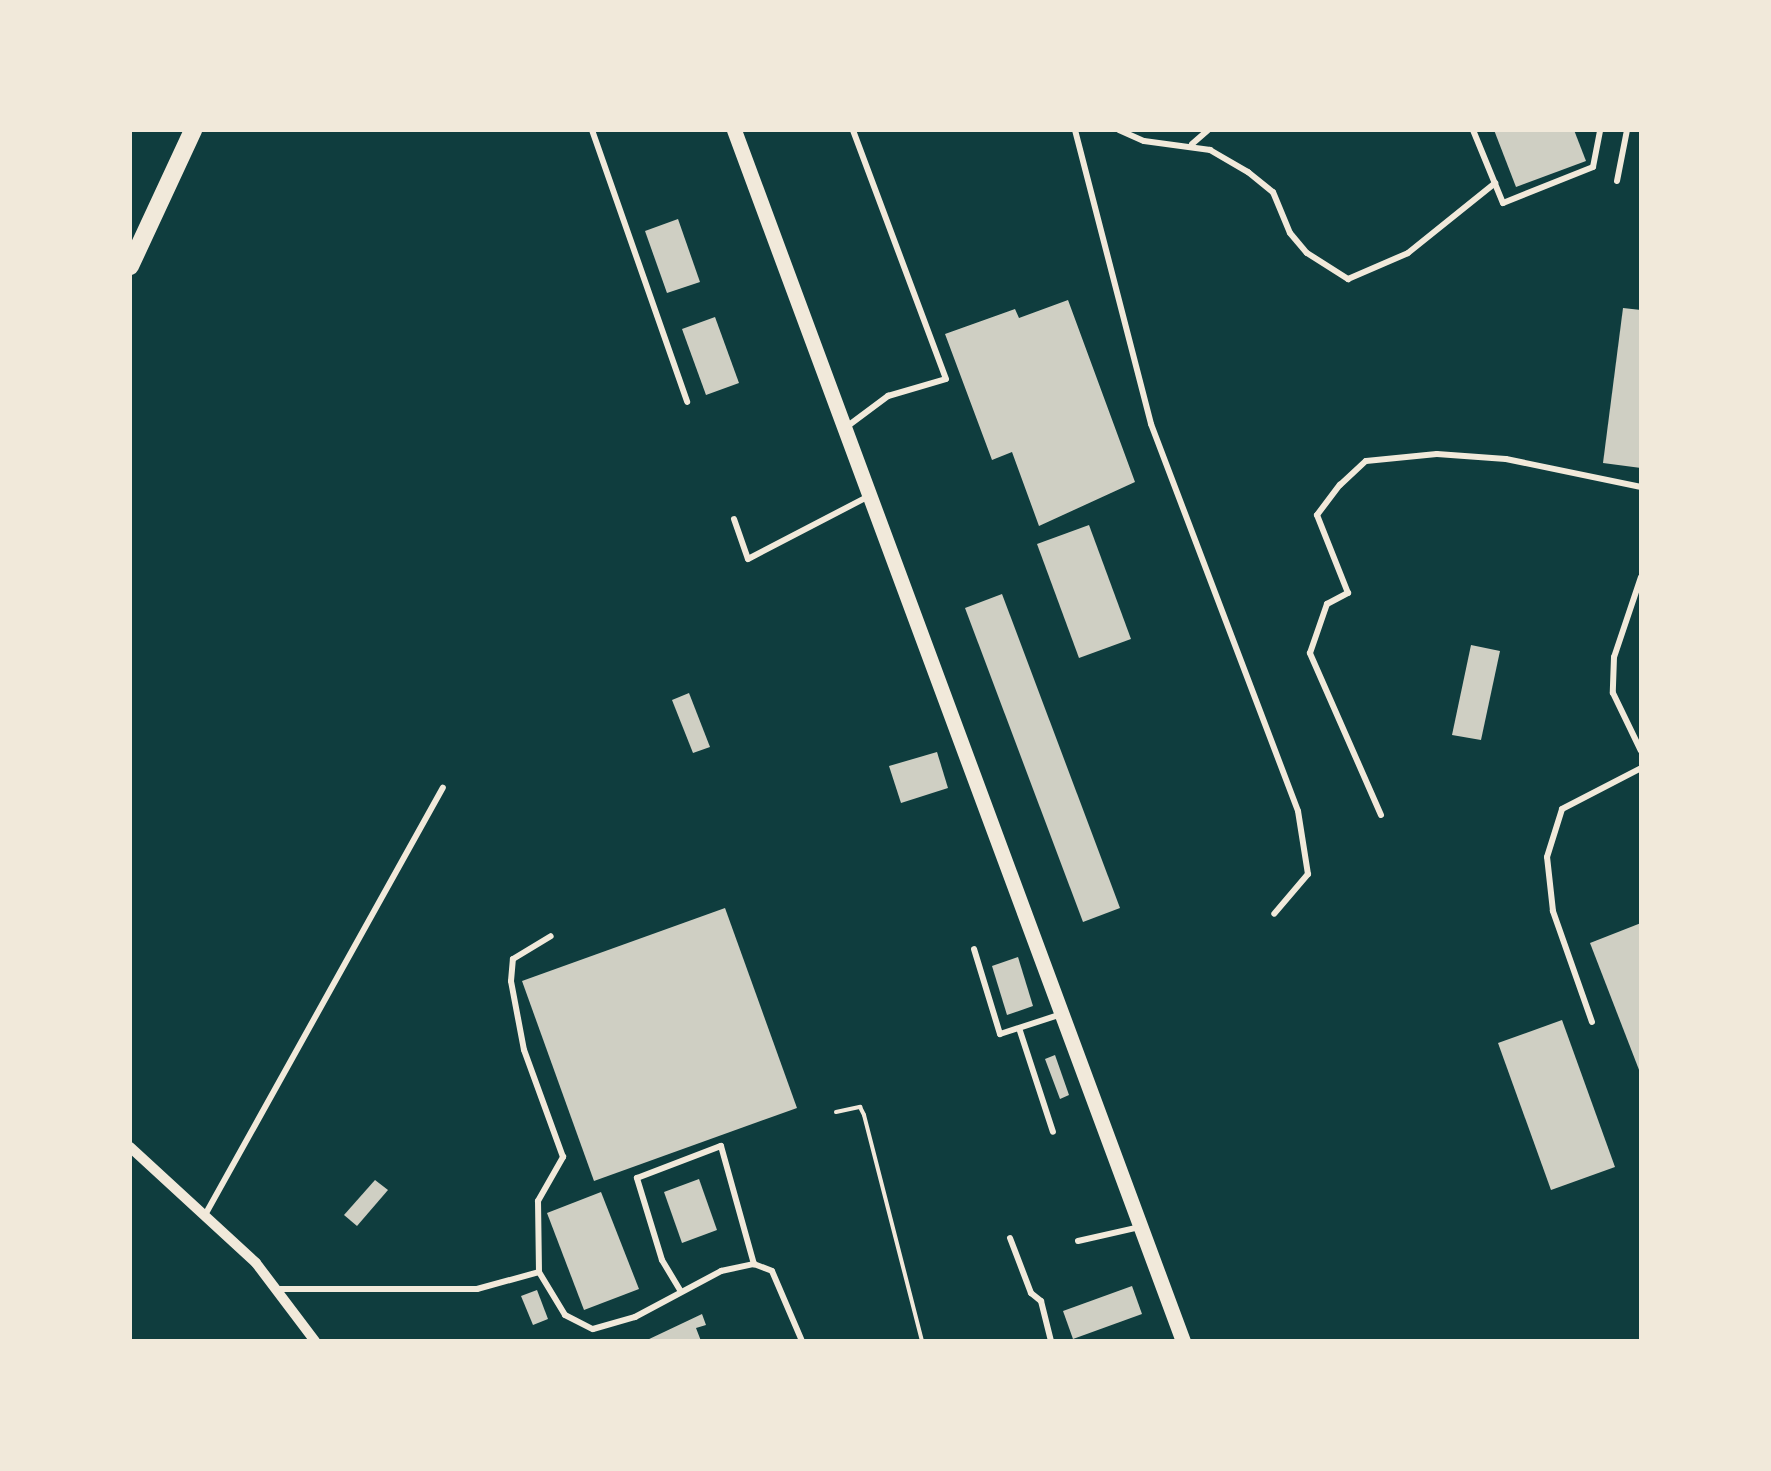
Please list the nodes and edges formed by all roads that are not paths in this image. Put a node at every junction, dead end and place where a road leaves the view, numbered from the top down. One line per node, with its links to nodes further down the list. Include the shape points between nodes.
1 (193, 130): 14 (main road)
2 (592, 130): 15 (lane)
3 (734, 130): 16 (main road)
4 (853, 130): 16 (lane, via 946,379 888,396)
5 (1075, 130): 25 (lane, via 1151,424 1298,811 1308,874)
6 (1120, 130): 11 (lane, via 1144,141)
7 (1208, 130): 11 (lane)
8 (1473, 130): 13 (lane)
9 (1600, 130): 13 (lane, via 1593,168 1503,203)
10 (1628, 130): 12 (lane)
11 (1192, 144): 13 (lane, via 1273,192 1290,234 1348,279 1408,254)
12 (1618, 181)
13 (1495, 184)
14 (130, 266)
15 (687, 402)
16 (844, 429): 18 (main road)
17 (1641, 487): 24 (lane, via 1506,459 1436,454 1366,461 1340,485 1317,515 1348,593 1326,604 1310,654)
18 (868, 496): 19 (lane, via 748,559); 28 (main road)
19 (734, 519)
20 (1641, 577): 21 (lane, via 1614,657 1612,693)
21 (1641, 751)
22 (1641, 768): 29 (lane, via 1562,808 1547,857 1553,911)
23 (444, 788): 33 (lane)
24 (1381, 815)
25 (1274, 914)
26 (551, 936): 38 (lane, via 513,958 512,981 524,1050 562,1157 538,1200)
27 (974, 948): 30 (lane, via 1000,1034)
28 (1060, 1014): 30 (lane); 34 (main road)
29 (1592, 1022)
30 (1020, 1031): 31 (lane)
31 (1053, 1132)
32 (130, 1147): 33 (street)
33 (205, 1216): 39 (street)
34 (1140, 1227): 36 (lane); 44 (main road)
35 (1010, 1238): 43 (lane, via 1031,1293 1041,1301)
36 (1078, 1241)
37 (754, 1264): 40 (lane); 40 (lane, via 721,1146 637,1178 662,1260); 42 (lane, via 772,1271)
38 (539, 1272): 39 (lane, via 476,1289); 40 (lane, via 566,1315 592,1328 635,1317)
39 (280, 1290): 41 (street)
40 (680, 1290)
41 (314, 1341)
42 (802, 1341)
43 (1051, 1341)
44 (1183, 1341)

